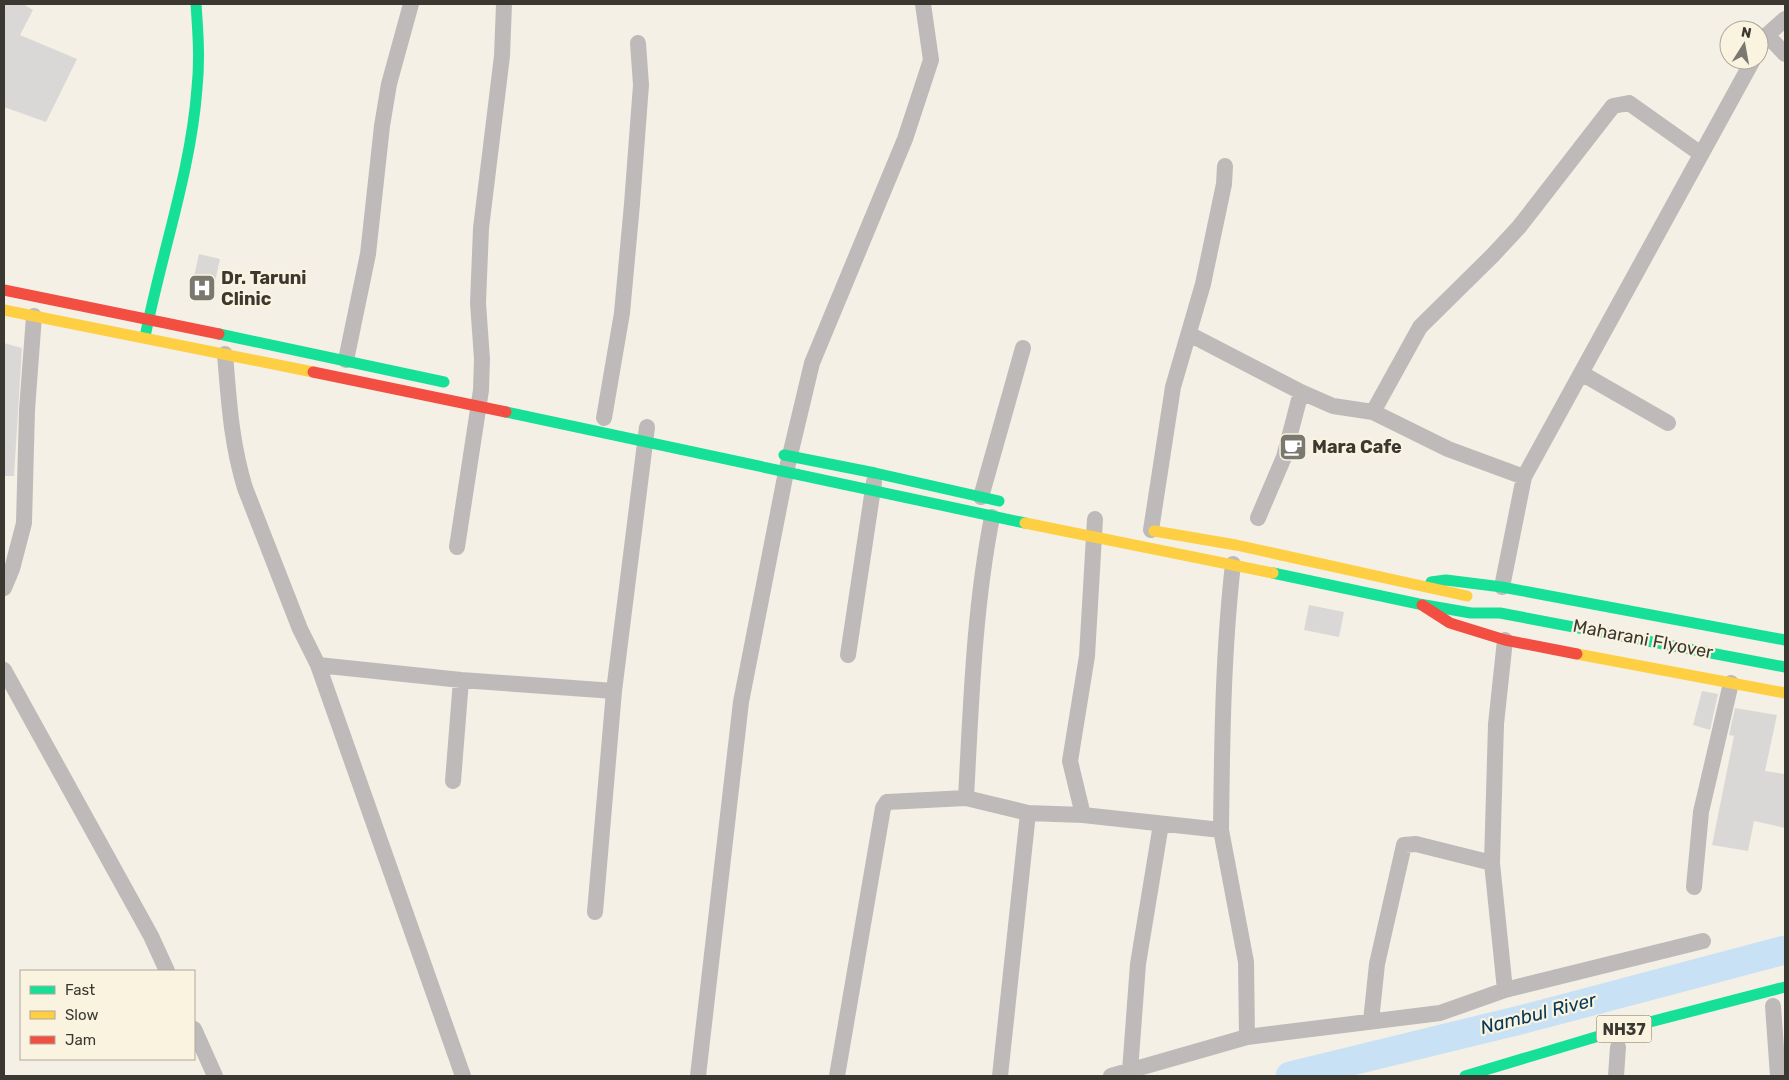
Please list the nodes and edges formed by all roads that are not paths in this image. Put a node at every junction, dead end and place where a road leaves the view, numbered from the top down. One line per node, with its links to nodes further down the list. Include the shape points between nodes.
1 (196, 4): 16 (main road, via 200,32 193,128)
2 (411, 4): 21 (street, via 389,84 368,254)
3 (504, 4): 25 (street, via 502,56 481,228 478,303 482,359)
4 (924, 4): 32 (street, via 931,60 905,139 812,363)
5 (1785, 19): 6 (street)
6 (1769, 36)
7 (638, 43): 27 (street, via 641,85 632,204 622,313)
8 (1769, 45): 9 (street)
9 (1785, 54)
10 (1747, 70): 11 (street)
11 (1701, 154): 22 (street); 26 (street, via 1628,103 1613,106 1519,227 1420,327)
12 (1225, 166): 17 (street, via 1204,284)
13 (4, 290): 16 (main road)
14 (4, 310): 15 (main road, Maharani Flyover)
15 (34, 316): 18 (main road, Maharani Flyover); 48 (street, via 24,523)
16 (148, 320): 18 (main road); 21 (main road)
17 (1189, 334): 24 (street); 42 (street, via 1173,387)
18 (145, 338): 20 (main road, Maharani Flyover)
19 (1023, 348): 37 (street)
20 (225, 354): 25 (main road, Maharani Flyover); 54 (street, via 230,424 238,464 300,629)
21 (346, 360): 23 (main road)
22 (1581, 373): 28 (street); 35 (street)
23 (452, 384)
24 (1301, 392): 26 (street, via 1333,406); 40 (street, via 1284,457)
25 (480, 394): 30 (main road, Maharani Flyover); 44 (street)
26 (1373, 412): 35 (street, via 1448,449)
27 (604, 418)
28 (1668, 423)
29 (648, 427): 30 (street)
30 (645, 443): 33 (main road, Maharani Flyover); 59 (street)
31 (771, 452): 32 (main road)
32 (790, 456): 33 (street); 34 (main road)
33 (786, 472): 36 (main road, Maharani Flyover); 82 (street, via 741,702)
34 (875, 473): 36 (street); 37 (main road)
35 (1524, 477): 47 (street)
36 (872, 492): 39 (main road, Maharani Flyover); 53 (street)
37 (981, 497): 38 (main road)
38 (1014, 504)
39 (992, 517): 43 (main road, Maharani Flyover); 62 (street, via 973,664)
40 (1258, 518)
41 (1095, 519): 43 (street)
42 (1146, 529): 46 (main road, Maharani Flyover, via 1236,545)
43 (1094, 536): 45 (main road, Maharani Flyover); 64 (street, via 1087,656 1070,760)
44 (457, 547)
45 (1234, 564): 49 (main road, Maharani Flyover); 66 (street, via 1223,713)
46 (1417, 585): 47 (main road, via 1446,580); 50 (main road, Maharani Flyover, via 1472,598)
47 (1502, 587): 52 (main road)
48 (4, 588)
49 (1419, 604): 50 (main road, Maharani Flyover, via 1471,613); 51 (main road, via 1450,624)
50 (1500, 613): 55 (main road, Maharani Flyover)
51 (1505, 640): 58 (main road); 67 (street, via 1496,724)
52 (1785, 640)
53 (848, 655)
54 (318, 665): 57 (street); 81 (street)
55 (1785, 666)
56 (4, 670): 71 (street, via 151,936)
57 (461, 680): 59 (street); 61 (street)
58 (1730, 683): 60 (main road); 68 (street, via 1701,812)
59 (614, 691): 69 (street)
60 (1785, 693)
61 (453, 781)
62 (966, 798): 63 (street); 83 (street, via 887,802 883,808)
63 (1028, 813): 64 (street); 84 (street)
64 (1083, 815): 65 (street)
65 (1161, 824): 66 (street); 79 (street, via 1138,964)
66 (1221, 830): 77 (street, via 1246,962)
67 (1492, 863): 73 (street); 75 (street, via 1416,844 1404,845 1377,964)
68 (1694, 887)
69 (595, 912)
70 (1704, 941): 73 (street)
71 (167, 970)
72 (1785, 987): 86 (main road, NH37, via 1619,1030)
73 (1505, 990): 75 (street, via 1440,1013)
74 (1774, 1006): 88 (street)
75 (1371, 1022): 77 (street)
76 (195, 1031): 80 (street)
77 (1248, 1037): 79 (street)
78 (1618, 1047): 87 (street)
79 (1130, 1071): 85 (street)
80 (216, 1076)
81 (463, 1076)
82 (698, 1076)
83 (837, 1076)
84 (1000, 1076)
85 (1111, 1076)
86 (1467, 1076)
87 (1616, 1076)
88 (1778, 1076)

